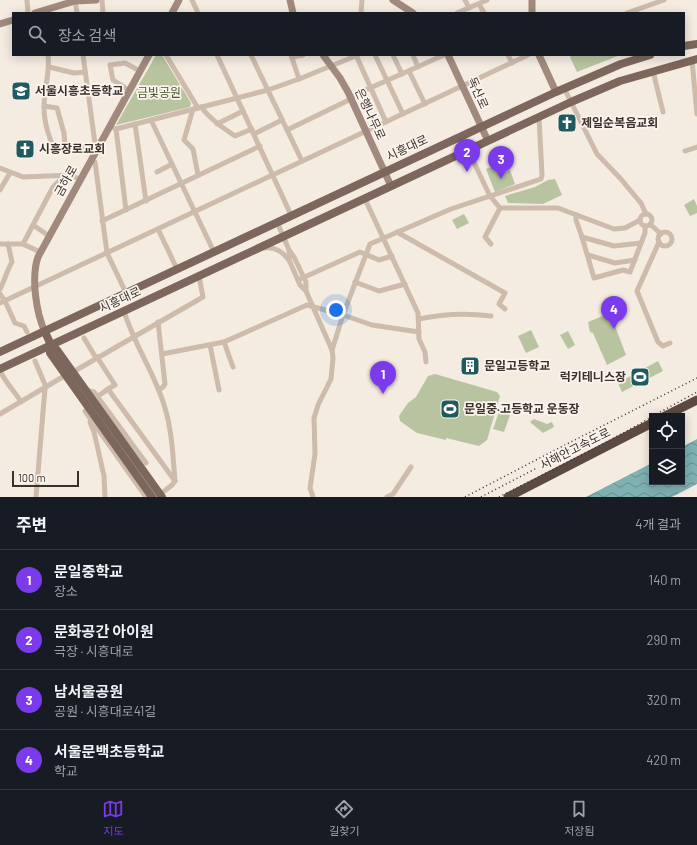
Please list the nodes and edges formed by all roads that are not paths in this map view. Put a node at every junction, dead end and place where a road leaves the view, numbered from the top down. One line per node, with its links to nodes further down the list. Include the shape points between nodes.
1 (27, 0): 16 (street)
2 (96, 0): 12 (main road)
3 (102, 0): 19 (street)
4 (179, 0): 20 (main road)
5 (192, 0): 21 (street)
6 (290, 0): 22 (main road)
7 (362, 0): 23 (street)
8 (465, 0): 15 (street)
9 (487, 0): 14 (street)
10 (532, 0): 27 (main road)
11 (664, 0): 28 (street)
12 (75, 1): 17 (main road); 18 (street)
13 (397, 1): 24 (main road)
14 (479, 4): 15 (street); 26 (street)
15 (469, 8): 25 (street)
16 (28, 12)
17 (39, 12)
18 (77, 12)
19 (102, 12)
20 (173, 12)
21 (198, 12)
22 (293, 12)
23 (361, 12)
24 (412, 12)
25 (461, 12)
26 (483, 12)
27 (532, 12)
28 (630, 12)
29 (12, 20): 30 (main road)
30 (0, 24)
31 (697, 44): 32 (main road)
32 (685, 46)
33 (48, 56): 55 (street)
34 (82, 56): 60 (street)
35 (148, 56): 57 (main road, 금하로)
36 (167, 56): 75 (street)
37 (218, 56): 70 (street)
38 (251, 56): 68 (street)
39 (292, 56): 62 (street)
40 (324, 56): 54 (main road, 은행나무로)
41 (354, 56): 54 (street)
42 (356, 56): 65 (street)
43 (375, 56): 63 (street)
44 (393, 56): 61 (street)
45 (413, 56): 56 (street)
46 (442, 56): 56 (street)
47 (448, 56): 64 (main road, 독산로)
48 (508, 56): 53 (street)
49 (526, 56): 53 (street)
50 (539, 56): 69 (main road)
51 (647, 56): 66 (main road, 시흥대로)
52 (695, 59): 59 (main road, 시흥대로); 79 (street)
53 (512, 63): 64 (street)
54 (332, 66): 62 (street); 71 (main road, 은행나무로)
55 (49, 67): 60 (street, via 74,73); 74 (street)
56 (418, 67): 58 (street)
57 (140, 71): 67 (main road, 금하로); 67 (street, via 124,63 110,65 113,80)
58 (409, 71): 61 (street); 73 (street)
59 (653, 71): 72 (main road, 시흥대로); 77 (street)
60 (85, 72): 97 (street)
61 (402, 74): 63 (street)
62 (300, 79): 68 (street)
63 (387, 80): 65 (street); 78 (street)
64 (463, 86): 73 (street); 86 (main road, 독산로)
65 (370, 88): 71 (street); 83 (street)
66 (564, 88): 69 (main road, 시흥대로); 72 (street)
67 (130, 90): 87 (main road, 금하로)
68 (268, 90): 70 (street); 82 (street)
69 (556, 92): 86 (main road, 시흥대로)
70 (237, 98): 75 (street); 76 (street)
71 (350, 98): 88 (street); 89 (main road, 은행나무로)
72 (571, 102): 80 (main road, 시흥대로); 117 (street, via 596,154 620,178)
73 (424, 104): 78 (street)
74 (44, 106): 92 (street, via 57,108); 92 (street, via 46,127 53,146)
75 (197, 108): 81 (street); 85 (street); 106 (street, via 184,140 193,149)
76 (243, 111): 85 (street); 90 (street)
77 (663, 112)
78 (403, 114): 83 (street)
79 (697, 114)
80 (539, 117): 91 (main road, 시흥대로); 111 (street, via 541,179)
81 (151, 120): 84 (street); 99 (street)
82 (282, 120): 88 (street); 90 (street)
83 (386, 122): 89 (street)
84 (135, 124): 87 (street); 113 (street)
85 (217, 124): 90 (street, via 237,136)
86 (481, 126): 91 (main road, 독산로); 102 (main road, 시흥대로)
87 (113, 128): 97 (main road, 금하로); 115 (street)
88 (287, 130): 98 (street)
89 (366, 131): 98 (street); 102 (main road, 은행나무로)
90 (253, 132): 93 (street)
91 (488, 141): 95 (main road, 시흥대로)
92 (65, 146): 97 (street, via 87,147)
93 (260, 146): 105 (street); 106 (street)
94 (697, 147): 96 (street)
95 (468, 150): 109 (main road, 시흥대로); 111 (street)
96 (685, 151)
97 (95, 156): 107 (main road, 금하로); 121 (street)
98 (302, 161): 105 (street)
99 (172, 164): 101 (street); 108 (street)
100 (0, 168): 103 (street)
101 (157, 172)
102 (384, 172): 109 (main road, 은행나무로); 118 (main road, 시흥대로)
103 (10, 173): 104 (street, via 28,177); 110 (street)
104 (65, 175): 107 (street, via 72,175); 123 (street, via 53,187)
105 (273, 175): 116 (street); 118 (street)
106 (198, 176): 108 (street)
107 (80, 180): 128 (main road, 금하로)
108 (181, 183): 113 (street); 116 (street)
109 (391, 186): 112 (main road, 시흥대로)
110 (0, 190)
111 (490, 196): 114 (street); 126 (street)
112 (365, 199): 130 (main road, 시흥대로); 131 (street)
113 (146, 200): 115 (street)
114 (500, 208): 119 (street, via 553,207); 137 (street, via 485,237)
115 (126, 210): 121 (street)
116 (195, 211): 125 (street); 142 (street)
117 (646, 214): 120 (street); 124 (street, via 651,218)
118 (292, 215): 122 (main road, 시흥대로)
119 (576, 215): 120 (street, via 614,229 626,228); 129 (street)
120 (640, 220): 124 (street, via 641,223)
121 (102, 221): 143 (street)
122 (277, 222): 130 (street); 142 (main road, 시흥대로)
123 (33, 225): 128 (street); 136 (street)
124 (648, 225): 127 (street); 133 (street)
125 (158, 229): 143 (street); 150 (street)
126 (397, 232): 131 (street); 163 (street, via 505,293 499,304)
127 (661, 234): 132 (street); 138 (street, via 671,236 671,242)
128 (49, 236): 141 (main road, 금하로)
129 (582, 236): 133 (street, via 614,246); 145 (street)
130 (283, 237): 139 (main road, 시흥대로); 140 (street)
131 (384, 238): 144 (street, via 370,244); 147 (street)
132 (659, 242): 138 (street); 146 (street)
133 (641, 243): 149 (street)
134 (0, 244): 135 (street)
135 (8, 244): 136 (street); 157 (street, via 12,262)
136 (23, 244): 141 (street)
137 (491, 244)
138 (667, 246): 146 (street, via 660,248)
139 (259, 248): 148 (street, via 274,248); 151 (main road, 시흥대로)
140 (289, 250): 148 (street); 152 (street)
141 (40, 252): 156 (main road, 금하로, via 35,269)
142 (214, 252): 150 (main road, 시흥대로)
143 (106, 253): 156 (street); 159 (street)
144 (366, 254): 147 (street, via 379,260); 152 (street, via 360,252); 154 (street)
145 (588, 255): 149 (street, via 615,263); 149 (street, via 594,278 623,270 630,272)
146 (654, 255): 175 (street, via 637,291 658,342 663,346)
147 (392, 256): 155 (street)
148 (289, 260): 153 (street)
149 (635, 260)
150 (177, 269): 159 (main road, 시흥대로)
151 (199, 276): 164 (main road, 시흥대로); 168 (street, via 203,297)
152 (304, 278): 153 (street); 158 (street)
153 (298, 280): 158 (street)
154 (356, 282): 155 (street, via 379,291); 165 (street)
155 (405, 284): 167 (street)
156 (35, 287): 161 (street); 170 (main road, 금하로)
157 (0, 288)
158 (306, 291): 162 (street)
159 (126, 293): 170 (main road, 시흥대로)
160 (0, 294): 161 (street)
161 (2, 302): 169 (street, via 15,322 24,326)
162 (312, 306): 165 (street); 174 (street, via 307,305); 178 (street)
163 (505, 309)
164 (124, 311): 172 (street); 176 (main road, 시흥대로)
165 (343, 315): 171 (street, via 372,325); 178 (street)
166 (491, 316): 167 (street, via 438,315)
167 (419, 319): 171 (street)
168 (158, 322): 172 (street); 180 (street)
169 (27, 332)
170 (44, 332): 176 (main road, 금하로); 179 (main road, 시흥대로)
171 (419, 332): 183 (street)
172 (134, 336): 181 (street); 190 (street)
173 (84, 338): 181 (street)
174 (224, 342): 177 (street); 184 (street)
175 (670, 343)
176 (51, 345): 185 (main road, 시흥대로); 186 (main road, 금하로, via 50,353)
177 (210, 345): 180 (street); 191 (street)
178 (332, 350): 211 (street, via 331,379 314,418 315,454 310,488)
179 (0, 352)
180 (162, 354): 190 (street, via 165,384)
181 (97, 357): 186 (street); 188 (street, via 115,385)
182 (35, 361): 187 (street)
183 (426, 362)
184 (233, 367)
185 (0, 370): 195 (street, via 2,377)
186 (69, 374): 187 (street); 189 (main road, 금하로); 193 (main road, 금하로)
187 (45, 388): 195 (street); 207 (street)
188 (108, 389): 192 (street); 205 (street)
189 (85, 390): 192 (street, via 94,392); 206 (main road, 금하로)
190 (159, 390): 205 (street, via 166,408)
191 (219, 390)
192 (97, 397): 203 (street)
193 (82, 399): 197 (street); 210 (main road, 금하로)
194 (697, 400): 198 (highway)
195 (21, 402): 200 (street)
196 (697, 406): 199 (highway)
197 (85, 411): 208 (street, via 94,432 104,476); 209 (street)
198 (671, 413)
199 (684, 413)
200 (0, 414)
201 (649, 425): 213 (highway, 서해안고속도로)
202 (649, 431): 214 (highway, 서해안고속도로)
203 (146, 463)
204 (412, 467): 212 (street, via 393,494)
205 (175, 481): 206 (street)
206 (160, 496)
207 (36, 497)
208 (105, 497)
209 (146, 497)
210 (152, 497)
211 (312, 497)
212 (386, 497)
213 (508, 497)
214 (521, 497)

